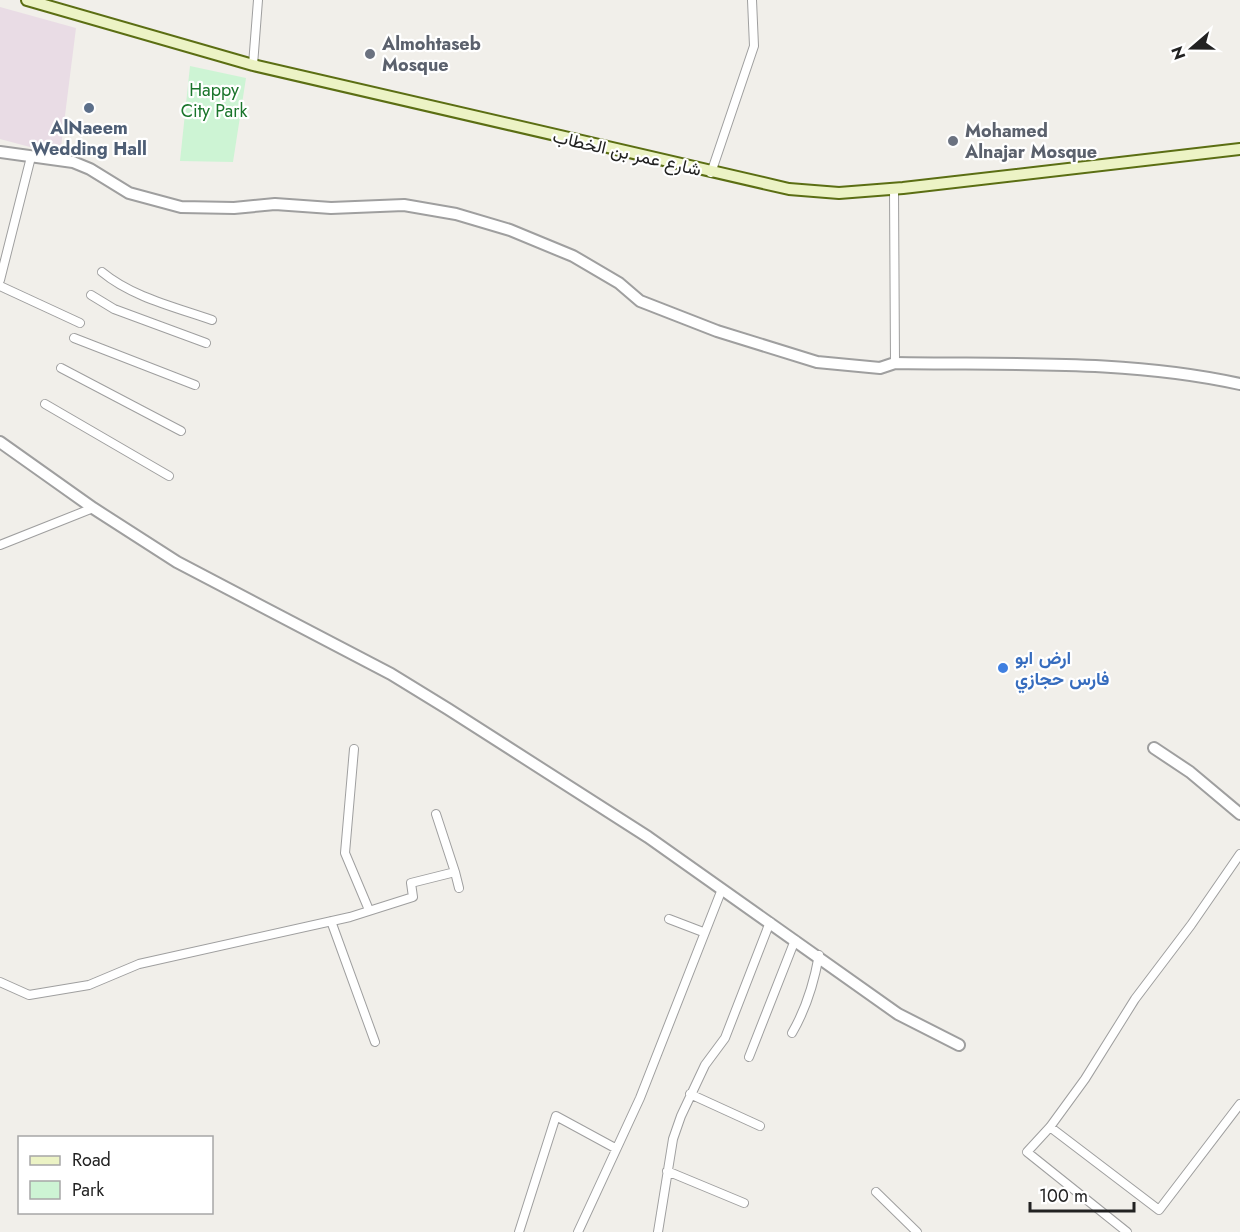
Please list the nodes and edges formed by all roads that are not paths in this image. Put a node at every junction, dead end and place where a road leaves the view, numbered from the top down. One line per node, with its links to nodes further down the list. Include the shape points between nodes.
1 (27, 0): 4 (main road, شارع عمر بن الخطاب)
2 (258, 0): 4 (street)
3 (752, 0): 8 (street, via 754,46)
4 (253, 65): 8 (main road, شارع عمر بن الخطاب)
5 (1240, 149): 9 (main road, شارع عمر بن الخطاب)
6 (0, 152): 7 (street)
7 (31, 157): 11 (street); 18 (street, via 73,162 129,193 181,207 404,205 456,214 510,230 573,256 619,283 640,301 717,331 817,362 880,368)
8 (711, 173): 9 (main road, شارع عمر بن الخطاب, via 814,192)
9 (894, 189): 18 (street)
10 (102, 272): 14 (street, via 134,292)
11 (0, 280)
12 (0, 286): 15 (street)
13 (91, 295): 17 (street, via 114,309)
14 (212, 320)
15 (80, 323)
16 (74, 338): 21 (street)
17 (206, 343)
18 (895, 363): 20 (street, via 1073,364 1154,369)
19 (61, 368): 23 (street)
20 (1240, 384)
21 (195, 386)
22 (45, 404): 25 (street)
23 (181, 431)
24 (0, 442): 26 (street)
25 (169, 476)
26 (93, 508): 27 (street); 35 (street, via 177,562 391,674 648,837)
27 (0, 544)
28 (1154, 748): 31 (street)
29 (354, 749): 36 (street, via 345,853)
30 (436, 814): 33 (street)
31 (1240, 814)
32 (1240, 854): 51 (street, via 1135,999)
33 (455, 872): 34 (street); 36 (street, via 411,883 413,897)
34 (459, 888)
35 (722, 889): 39 (street); 40 (street)
36 (369, 910): 38 (street)
37 (669, 919): 40 (street)
38 (331, 921): 43 (street, via 139,964 89,985 29,995); 45 (street)
39 (770, 922): 41 (street); 48 (street, via 725,1038)
40 (703, 932): 52 (street, via 640,1098)
41 (795, 940): 42 (street); 47 (street)
42 (819, 955): 44 (street, via 802,1017); 46 (street, via 898,1014)
43 (0, 982)
44 (792, 1033)
45 (375, 1042)
46 (959, 1045)
47 (749, 1057)
48 (690, 1094): 50 (street); 53 (street, via 673,1139)
49 (1240, 1104): 51 (street, via 1159,1210)
50 (760, 1126)
51 (1050, 1127): 60 (street, via 1027,1152)
52 (615, 1148): 56 (street, via 556,1116); 57 (street)
53 (667, 1171): 55 (street); 58 (street)
54 (876, 1192): 59 (street)
55 (744, 1203)
56 (519, 1232)
57 (578, 1232)
58 (658, 1232)
59 (916, 1232)
60 (1126, 1232)

